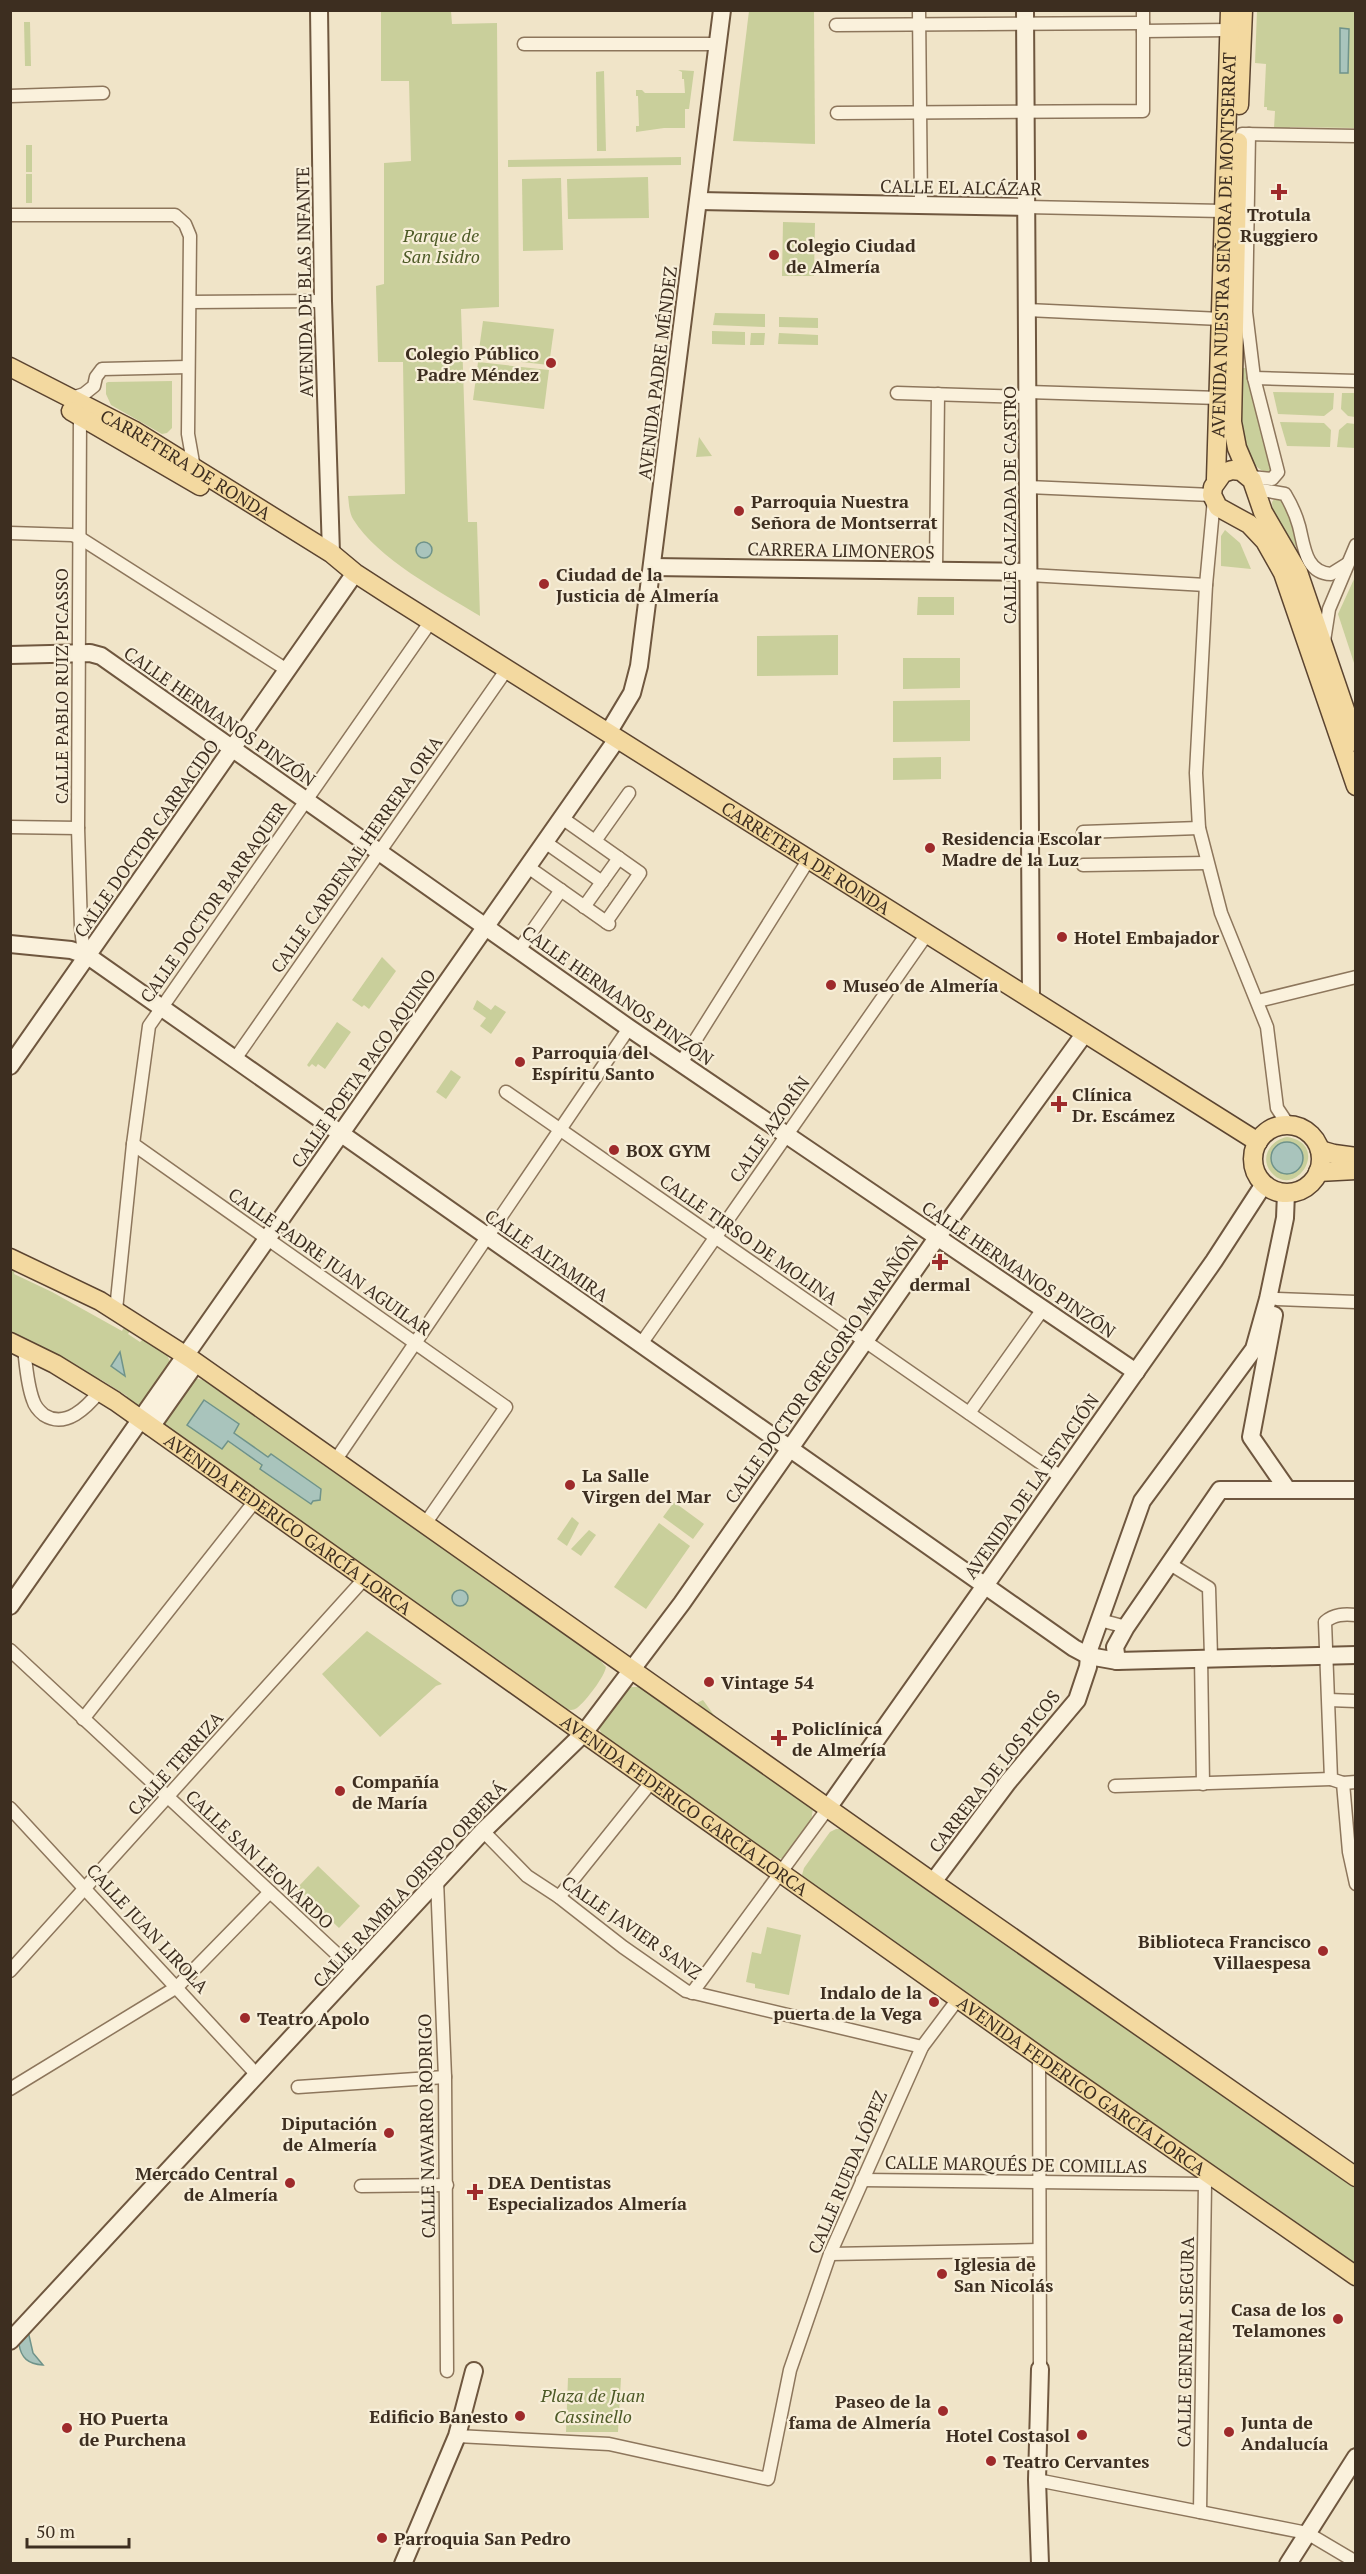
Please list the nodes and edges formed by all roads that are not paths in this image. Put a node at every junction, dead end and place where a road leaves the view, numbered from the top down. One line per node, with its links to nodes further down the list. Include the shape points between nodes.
1 (319, 10): 25 (street, AVENIDA DE BLAS INFANTE)
2 (722, 10): 12 (street, AVENIDA PADRE MÉNDEZ)
3 (919, 10): 8 (street)
4 (1230, 10): 10 (main road, AVENIDA NUESTRA SEÑORA DE MONTSERRAT)
5 (1243, 10): 18 (main road, AVENIDA NUESTRA SEÑORA DE MONTSERRAT)
6 (1025, 17): 7 (street); 8 (street); 15 (street, CALLE CALZADA DE CASTRO)
7 (1143, 21): 10 (street); 15 (street, via 1143,111)
8 (920, 24): 9 (street); 17 (street)
9 (836, 25)
10 (1229, 30): 23 (main road, AVENIDA NUESTRA SEÑORA DE MONTSERRAT)
11 (525, 44): 12 (street)
12 (718, 44): 20 (street, AVENIDA PADRE MÉNDEZ)
13 (103, 93): 14 (street)
14 (10, 96)
15 (1026, 112): 17 (street); 22 (street, CALLE CALZADA DE CASTRO)
16 (837, 113): 17 (street)
17 (920, 113): 21 (street)
18 (1243, 134): 19 (street); 31 (street, AVENIDA NUESTRA SEÑORA DE MONTSERRAT, via 1245,301); 41 (main road, AVENIDA NUESTRA SEÑORA DE MONTSERRAT, via 1232,422 1234,441)
19 (1356, 136)
20 (699, 201): 21 (street, CALLE EL ALCÁZAR); 52 (street, AVENIDA PADRE MÉNDEZ)
21 (921, 205): 22 (street, CALLE EL ALCÁZAR)
22 (1026, 207): 23 (street, CALLE EL ALCÁZAR); 27 (street, CALLE CALZADA DE CASTRO)
23 (1223, 212): 28 (main road, AVENIDA NUESTRA SEÑORA DE MONTSERRAT)
24 (10, 215): 26 (street, via 175,215 190,236)
25 (323, 301): 26 (street); 49 (street, AVENIDA DE BLAS INFANTE)
26 (190, 302): 30 (street)
27 (1027, 310): 28 (street); 36 (street, CALLE CALZADA DE CASTRO)
28 (1221, 319): 38 (main road, AVENIDA NUESTRA SEÑORA DE MONTSERRAT)
29 (10, 367): 37 (main road, CARRETERA DE RONDA)
30 (188, 367): 37 (street, via 102,369 94,386); 40 (street, via 188,434)
31 (1254, 378): 33 (street); 41 (street, AVENIDA NUESTRA SEÑORA DE MONTSERRAT, via 1278,472 1272,479)
32 (10, 381): 39 (main road, CARRETERA DE RONDA)
33 (1356, 381)
34 (897, 393): 35 (street)
35 (938, 394): 36 (street); 53 (street)
36 (1027, 394): 38 (street); 42 (street, CALLE CALZADA DE CASTRO)
37 (72, 398): 40 (main road, CARRETERA DE RONDA)
38 (1218, 398): 43 (main road, AVENIDA NUESTRA SEÑORA DE MONTSERRAT)
39 (80, 416): 46 (street, CALLE PABLO RUIZ PICASSO); 54 (main road, CARRETERA DE RONDA, via 328,562)
40 (194, 468): 49 (main road, CARRETERA DE RONDA)
41 (1253, 484): 43 (main road, via 1241,471 1232,470 1223,473); 44 (main road, via 1250,508); 50 (main road, AVENIDA NUESTRA SEÑORA DE MONTSERRAT); 50 (street, via 1285,494 1299,524)
42 (1028, 487): 43 (street); 55 (street, CALLE CALZADA DE CASTRO)
43 (1214, 491): 44 (main road, via 1218,507); 47 (street)
44 (1230, 514): 47 (street); 66 (main road, via 1249,524 1266,541 1283,573)
45 (10, 533): 46 (street)
46 (80, 538): 60 (street, CALLE PABLO RUIZ PICASSO); 62 (street)
47 (1209, 540): 56 (street)
48 (1356, 545): 51 (street)
49 (331, 553): 54 (main road, CARRETERA DE RONDA)
50 (1303, 564): 51 (street, via 1323,573 1336,572); 58 (main road, AVENIDA NUESTRA SEÑORA DE MONTSERRAT)
51 (1347, 564): 58 (street, via 1329,609)
52 (652, 567): 53 (street, CARRERA LIMONEROS); 63 (street, AVENIDA PADRE MÉNDEZ, via 638,675)
53 (936, 571): 55 (street, CARRERA LIMONEROS)
54 (355, 573): 57 (main road, CARRETERA DE RONDA); 62 (street, CALLE DOCTOR CARRACIDO)
55 (1029, 574): 56 (street); 91 (street, CALLE CALZADA DE CASTRO)
56 (1206, 585): 72 (street, via 1196,773)
57 (431, 621): 61 (main road, CARRETERA DE RONDA); 68 (street, CALLE DOCTOR BARRAQUER)
58 (1324, 648): 64 (main road, AVENIDA NUESTRA SEÑORA DE MONTSERRAT)
59 (10, 655): 60 (street, CALLE HERMANOS PINZÓN)
60 (80, 655): 65 (street, CALLE HERMANOS PINZÓN, via 97,654); 71 (street, CALLE PABLO RUIZ PICASSO)
61 (507, 669): 63 (main road, CARRETERA DE RONDA); 76 (street, CALLE CARDENAL HERRERA ORIA)
62 (287, 670): 65 (street, CALLE DOCTOR CARRACIDO)
63 (613, 736): 69 (street, CALLE POETA PACO AQUINO); 78 (main road, CARRETERA DE RONDA)
64 (1356, 742)
65 (233, 748): 68 (street, CALLE HERMANOS PINZÓN); 89 (street, CALLE DOCTOR CARRACIDO)
66 (1356, 786)
67 (629, 793): 74 (street)
68 (306, 800): 76 (street, CALLE HERMANOS PINZÓN); 93 (street, CALLE DOCTOR BARRAQUER)
69 (562, 818): 74 (street); 75 (street, CALLE POETA PACO AQUINO)
70 (10, 827): 71 (street)
71 (78, 828): 89 (street, CALLE PABLO RUIZ PICASSO, via 81,928)
72 (1199, 828): 73 (street); 79 (street)
73 (1083, 832)
74 (595, 841): 77 (street)
75 (545, 842): 81 (street, CALLE POETA PACO AQUINO); 82 (street)
76 (380, 852): 85 (street, CALLE HERMANOS PINZÓN); 96 (street, CALLE CARDENAL HERRERA ORIA)
77 (619, 858): 82 (street); 84 (street, via 640,873 607,923)
78 (809, 859): 86 (main road, CARRETERA DE RONDA); 97 (street)
79 (1207, 863): 80 (street); 92 (street, via 1221,913)
80 (1083, 865)
81 (528, 867): 83 (street); 85 (street, CALLE POETA PACO AQUINO)
82 (602, 882): 84 (street)
83 (561, 890): 84 (street); 88 (street)
84 (584, 907)
85 (486, 927): 88 (street, CALLE HERMANOS PINZÓN); 102 (street, CALLE POETA PACO AQUINO)
86 (927, 934): 91 (main road, CARRETERA DE RONDA); 103 (street, CALLE AZORÍN)
87 (10, 944): 89 (street, via 71,950)
88 (519, 950): 94 (street, CALLE HERMANOS PINZÓN)
89 (88, 956): 93 (street, CALLE ALTAMIRA); 98 (street, CALLE DOCTOR CARRACIDO)
90 (1356, 977): 92 (street)
91 (1031, 999): 95 (main road, CARRETERA DE RONDA)
92 (1258, 1001): 100 (street, via 1269,1039 1277,1108)
93 (162, 1008): 96 (street, CALLE ALTAMIRA); 105 (street, CALLE DOCTOR BARRAQUER, via 149,1026)
94 (629, 1028): 97 (street, CALLE HERMANOS PINZÓN); 101 (street)
95 (1085, 1033): 104 (main road, CARRETERA DE RONDA); 113 (street, CALLE DOCTOR GREGORIO MARAÑÓN)
96 (235, 1059): 102 (street, CALLE ALTAMIRA)
97 (681, 1063): 103 (street, CALLE HERMANOS PINZÓN)
98 (10, 1066)
99 (506, 1092): 101 (street, CALLE TIRSO DE MOLINA)
100 (1291, 1125): 104 (main road, via 1268,1130); 106 (main road, via 1312,1136)
101 (560, 1130): 112 (street); 114 (street, CALLE TIRSO DE MOLINA)
102 (342, 1134): 112 (street, CALLE ALTAMIRA); 115 (street, CALLE POETA PACO AQUINO)
103 (787, 1135): 113 (street, CALLE HERMANOS PINZÓN); 114 (street, CALLE AZORÍN)
104 (1258, 1142): 110 (main road, via 1253,1154 1254,1167)
105 (133, 1144): 115 (street, CALLE PADRE JUAN AGUILAR); 120 (street)
106 (1320, 1150): 107 (main road); 109 (main road)
107 (1356, 1157)
108 (1356, 1170): 109 (main road)
109 (1318, 1173): 111 (main road, via 1305,1188)
110 (1264, 1184): 111 (main road); 126 (street, AVENIDA DE LA ESTACIÓN)
111 (1286, 1193): 117 (street, CARRERA DE LOS PICOS)
112 (488, 1236): 122 (street); 123 (street, CALLE ALTAMIRA)
113 (938, 1237): 119 (street, CALLE HERMANOS PINZÓN); 121 (street, CALLE DOCTOR GREGORIO MARAÑÓN)
114 (715, 1238): 121 (street, CALLE TIRSO DE MOLINA); 123 (street, CALLE AZORÍN)
115 (268, 1239): 122 (street, CALLE PADRE JUAN AGUILAR); 125 (street, CALLE POETA PACO AQUINO)
116 (10, 1258): 120 (main road)
117 (1273, 1299): 118 (street); 133 (street, via 1251,1437); 142 (street, CARRERA DE LOS PICOS, via 1254,1348 1142,1501)
118 (1356, 1302)
119 (1043, 1309): 126 (street, CALLE HERMANOS PINZÓN); 128 (street)
120 (116, 1310): 125 (main road)
121 (866, 1342): 128 (street, CALLE TIRSO DE MOLINA); 130 (street, CALLE DOCTOR GREGORIO MARAÑÓN)
122 (415, 1343): 131 (street); 136 (street, CALLE PADRE JUAN AGUILAR, via 506,1407)
123 (641, 1344): 130 (street, CALLE ALTAMIRA)
124 (17, 1345): 127 (main road, AVENIDA FEDERICO GARCÍA LORCA); 127 (street, via 33,1402 51,1419 79,1412)
125 (191, 1359): 129 (street, CALLE POETA PACO AQUINO); 131 (main road)
126 (1136, 1372): 132 (street, AVENIDA DE LA ESTACIÓN)
127 (100, 1391): 129 (main road, AVENIDA FEDERICO GARCÍA LORCA)
128 (969, 1413): 132 (street, CALLE TIRSO DE MOLINA)
129 (146, 1424): 135 (main road, AVENIDA FEDERICO GARCÍA LORCA); 140 (street, CALLE POETA PACO AQUINO)
130 (790, 1449): 139 (street, CALLE ALTAMIRA); 150 (street, CALLE DOCTOR GREGORIO MARAÑÓN)
131 (335, 1461): 136 (main road)
132 (1061, 1477): 139 (street, AVENIDA DE LA ESTACIÓN)
133 (1287, 1489): 134 (street); 137 (street, via 1220,1490)
134 (1356, 1490)
135 (255, 1501): 138 (main road, AVENIDA FEDERICO GARCÍA LORCA); 153 (street)
136 (425, 1524): 150 (main road)
137 (1170, 1564): 143 (street); 148 (street, via 1209,1588)
138 (364, 1578): 154 (main road, AVENIDA FEDERICO GARCÍA LORCA); 159 (street, CALLE TERRIZA)
139 (984, 1585): 146 (street, CALLE ALTAMIRA); 161 (street, AVENIDA DE LA ESTACIÓN)
140 (10, 1606)
141 (1356, 1615): 147 (street, via 1344,1614 1325,1622)
142 (1100, 1620): 143 (street); 146 (street, CARRERA DE LOS PICOS)
143 (1126, 1627): 149 (street, via 1115,1647)
144 (10, 1650): 153 (street, CALLE SAN LEONARDO)
145 (1356, 1655): 147 (street)
146 (1089, 1656): 149 (street); 165 (street, CARRERA DE LOS PICOS, via 1077,1700 1008,1782)
147 (1328, 1656): 148 (street); 151 (street)
148 (1206, 1657): 149 (street); 157 (street)
149 (1117, 1660)
150 (632, 1670): 154 (street, CALLE RAMBLA OBISPO ORBERÁ); 161 (main road)
151 (1329, 1700): 152 (street); 156 (street)
152 (1356, 1701)
153 (83, 1719): 159 (street, CALLE SAN LEONARDO)
154 (584, 1733): 155 (main road, AVENIDA FEDERICO GARCÍA LORCA); 162 (street, CALLE RAMBLA OBISPO ORBERÁ)
155 (652, 1781): 163 (main road, AVENIDA FEDERICO GARCÍA LORCA); 169 (street)
156 (1343, 1781): 157 (street); 166 (street)
157 (1203, 1784): 158 (street)
158 (1115, 1786)
159 (168, 1798): 167 (street, CALLE TERRIZA); 168 (street, CALLE SAN LEONARDO)
160 (10, 1808): 167 (street, CALLE JUAN LIROLA)
161 (828, 1808): 163 (street); 165 (main road)
162 (483, 1831): 164 (street, CALLE RAMBLA OBISPO ORBERÁ); 169 (street, CALLE JAVIER SANZ, via 527,1876)
163 (782, 1873): 172 (street); 176 (main road, AVENIDA FEDERICO GARCÍA LORCA)
164 (437, 1880): 170 (street, CALLE RAMBLA OBISPO ORBERÁ); 180 (street, CALLE NAVARRO RODRIGO)
165 (933, 1882): 183 (main road)
166 (1356, 1884)
167 (86, 1888): 171 (street, CALLE TERRIZA); 173 (street, CALLE JUAN LIROLA)
168 (270, 1892): 170 (street, CALLE SAN LEONARDO); 173 (street)
169 (560, 1897): 174 (street, CALLE JAVIER SANZ)
170 (354, 1970): 179 (street, CALLE RAMBLA OBISPO ORBERÁ)
171 (10, 1971)
172 (703, 1980): 174 (street); 175 (street)
173 (177, 1987): 179 (street, CALLE JUAN LIROLA); 182 (street)
174 (692, 1994): 175 (street, CALLE JAVIER SANZ)
175 (717, 1999): 177 (street, CALLE JAVIER SANZ)
176 (958, 1999): 177 (street, CALLE RUEDA LÓPEZ); 178 (main road, AVENIDA FEDERICO GARCÍA LORCA)
177 (922, 2047): 184 (street, CALLE RUEDA LÓPEZ)
178 (1039, 2056): 185 (main road, AVENIDA FEDERICO GARCÍA LORCA); 186 (street)
179 (257, 2075): 192 (street, CALLE RAMBLA OBISPO ORBERÁ)
180 (445, 2077): 181 (street); 187 (street, CALLE NAVARRO RODRIGO)
181 (298, 2087)
182 (10, 2089)
183 (1356, 2177)
184 (862, 2180): 186 (street, CALLE MARQUÉS DE COMILLAS); 190 (street, CALLE RUEDA LÓPEZ)
185 (1209, 2180): 186 (street, CALLE MARQUÉS DE COMILLAS); 191 (main road, AVENIDA FEDERICO GARCÍA LORCA); 199 (street, CALLE GENERAL SEGURA)
186 (1039, 2183): 189 (street)
187 (447, 2185): 188 (street); 194 (street, CALLE NAVARRO RODRIGO)
188 (361, 2186)
189 (1039, 2250): 190 (street); 193 (street)
190 (830, 2254): 196 (street, CALLE RUEDA LÓPEZ, via 790,2370 768,2480 609,2444)
191 (1356, 2276)
192 (13, 2338)
193 (1040, 2368): 198 (street)
194 (447, 2371)
195 (474, 2371): 196 (street)
196 (457, 2436): 202 (street)
197 (1356, 2457): 200 (street)
198 (1037, 2480): 199 (street); 203 (street)
199 (1200, 2512): 200 (street)
200 (1307, 2533): 201 (street); 204 (street)
201 (1356, 2562)
202 (403, 2564)
203 (1040, 2564)
204 (1288, 2564)

